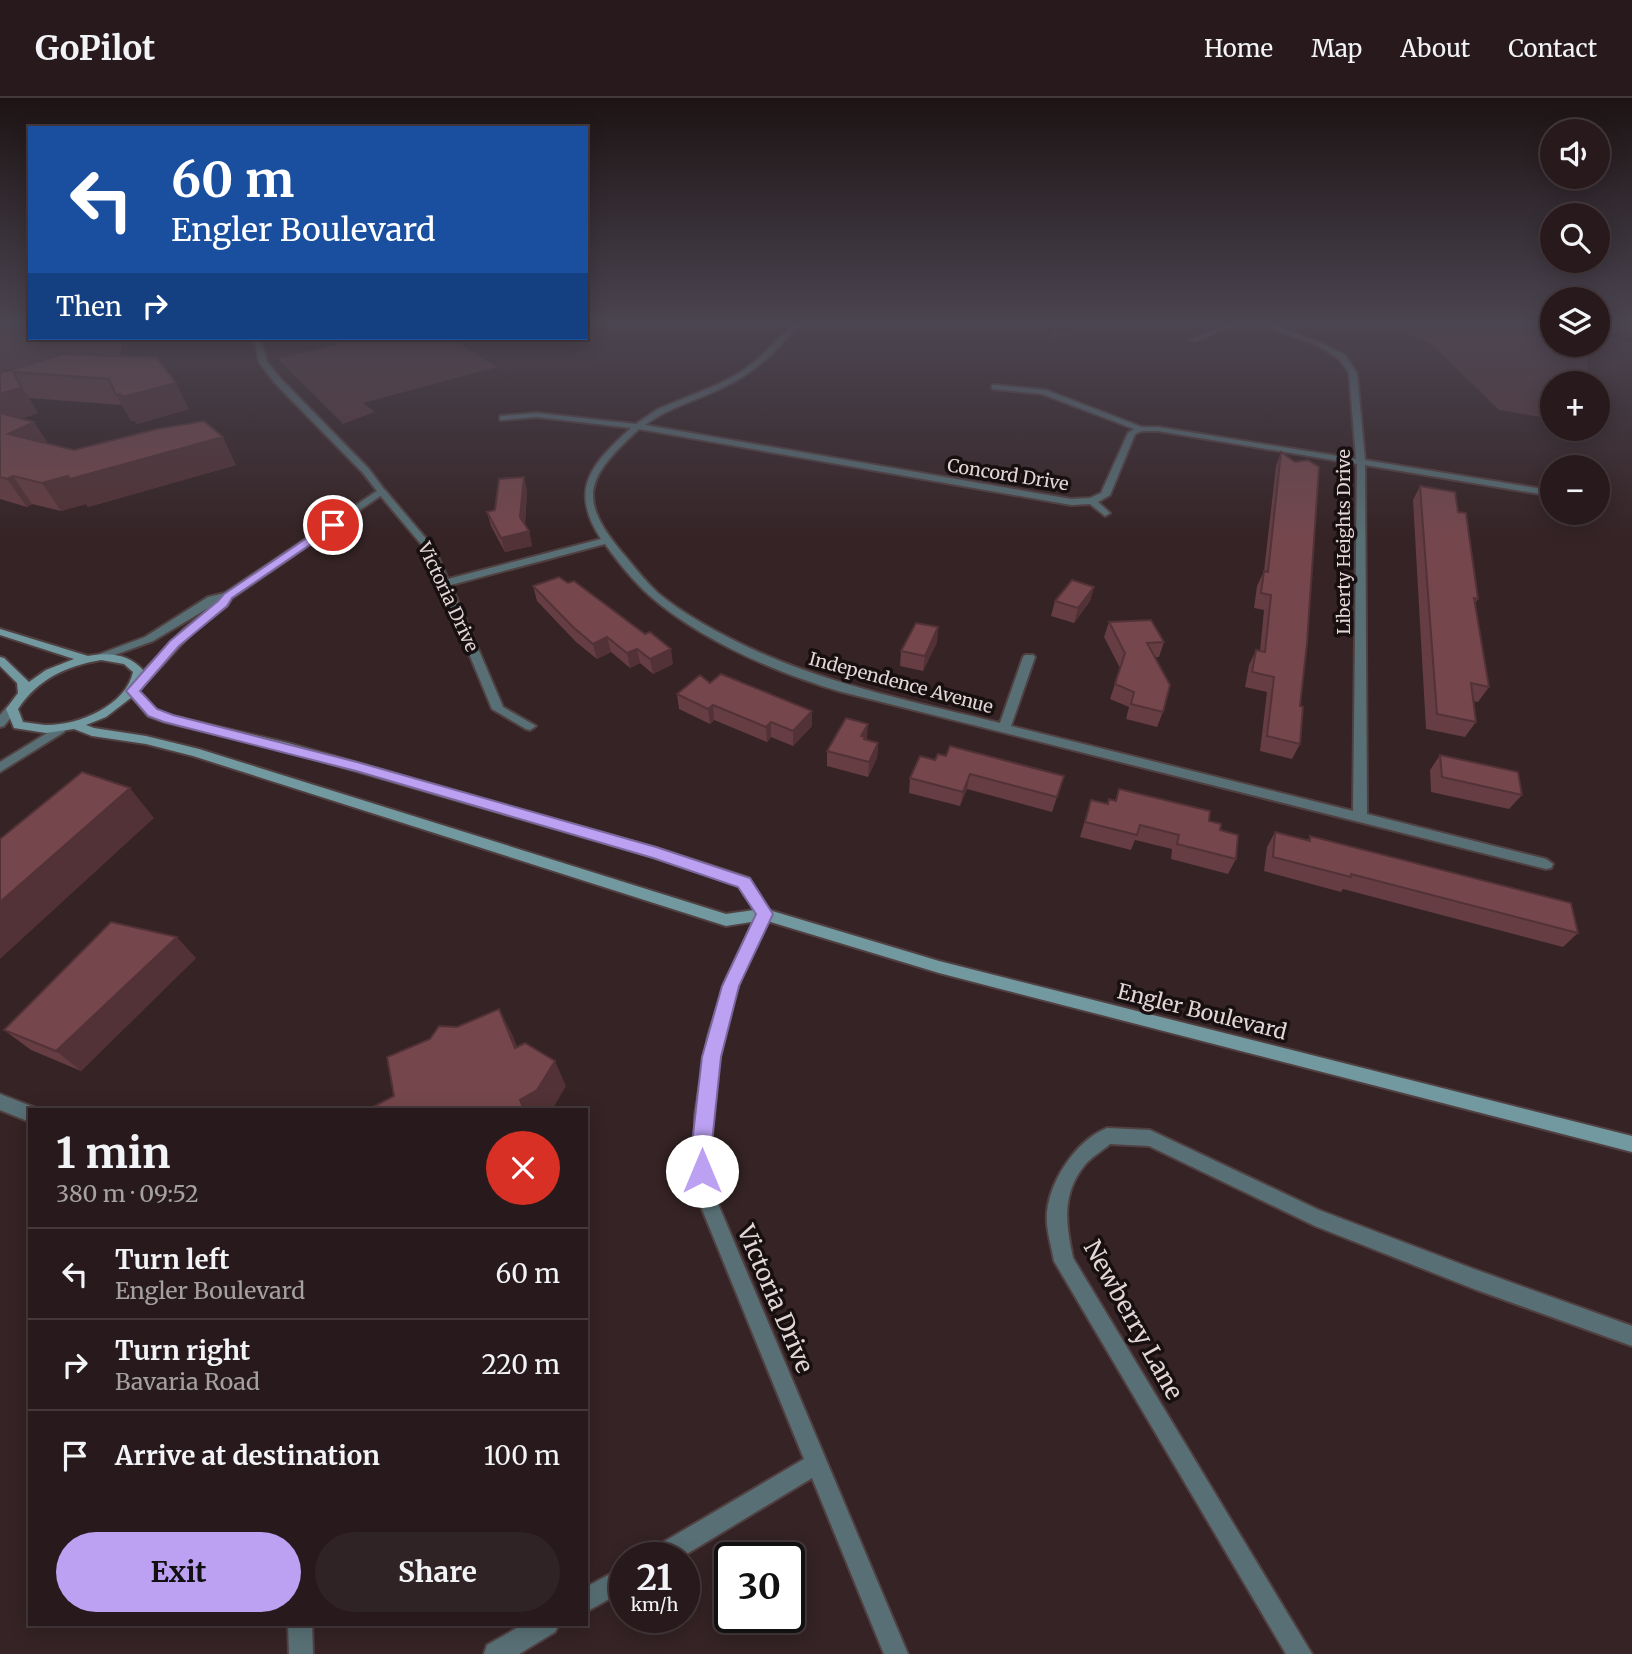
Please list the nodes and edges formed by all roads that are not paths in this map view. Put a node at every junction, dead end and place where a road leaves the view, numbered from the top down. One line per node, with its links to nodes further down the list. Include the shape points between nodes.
1 (293, 397): 10 (street, Victoria Drive)
2 (693, 397): 6 (street, Independence Avenue)
3 (1055, 397): 7 (street)
4 (1355, 397): 8 (street, Liberty Heights Drive)
5 (503, 418): 6 (street, Concord Drive, via 537,415)
6 (638, 426): 11 (street, Concord Drive, via 1044,499); 13 (street, Independence Avenue, via 590,478 590,512)
7 (1141, 429): 8 (street); 11 (street, Concord Drive, via 1132,433 1105,495)
8 (1361, 462): 9 (street); 30 (street, Liberty Heights Drive)
9 (1540, 491)
10 (382, 492): 14 (street, Victoria Drive, via 431,550); 15 (street)
11 (1092, 501): 12 (street)
12 (1105, 513)
13 (607, 540): 14 (street); 27 (street, Independence Avenue, via 659,599 746,651 842,688)
14 (446, 583): 26 (street, Victoria Drive, via 498,709)
15 (228, 596): 17 (street, via 212,599 149,639); 21 (street)
16 (0, 632): 19 (main road)
17 (101, 657): 19 (main road); 21 (main road, via 133,663 139,674)
18 (1029, 657): 27 (street)
19 (86, 659): 22 (main road, via 56,668)
20 (0, 660): 22 (main road, via 23,682)
21 (135, 688): 25 (main road, via 113,708); 32 (main road, via 152,713 169,719 357,767 744,882)
22 (23, 692): 23 (main road)
23 (12, 709): 24 (street); 28 (main road, via 18,725)
24 (0, 723)
25 (76, 725): 28 (main road); 32 (main road, Engler Boulevard, via 195,752 726,920)
26 (530, 726)
27 (1004, 728): 30 (street, Independence Avenue)
28 (60, 729): 29 (street)
29 (0, 768)
30 (1360, 818): 31 (street, Independence Avenue)
31 (1546, 864)
32 (764, 914): 35 (main road, Engler Boulevard, via 939,967); 37 (street, Victoria Drive, via 731,986 711,1057 701,1152 704,1192)
33 (0, 1102): 34 (street)
34 (28, 1113)
35 (1632, 1144)
36 (1632, 1336): 46 (street, Newberry Lane, via 1315,1217 1150,1138 1107,1136 1078,1159 1062,1188 1056,1221 1064,1261)
37 (817, 1463): 38 (street); 45 (street, Victoria Drive)
38 (685, 1542)
39 (609, 1586): 40 (street)
40 (588, 1599)
41 (300, 1626): 43 (street)
42 (544, 1626): 44 (street)
43 (301, 1654)
44 (496, 1654)
45 (896, 1654)
46 (1300, 1654)

